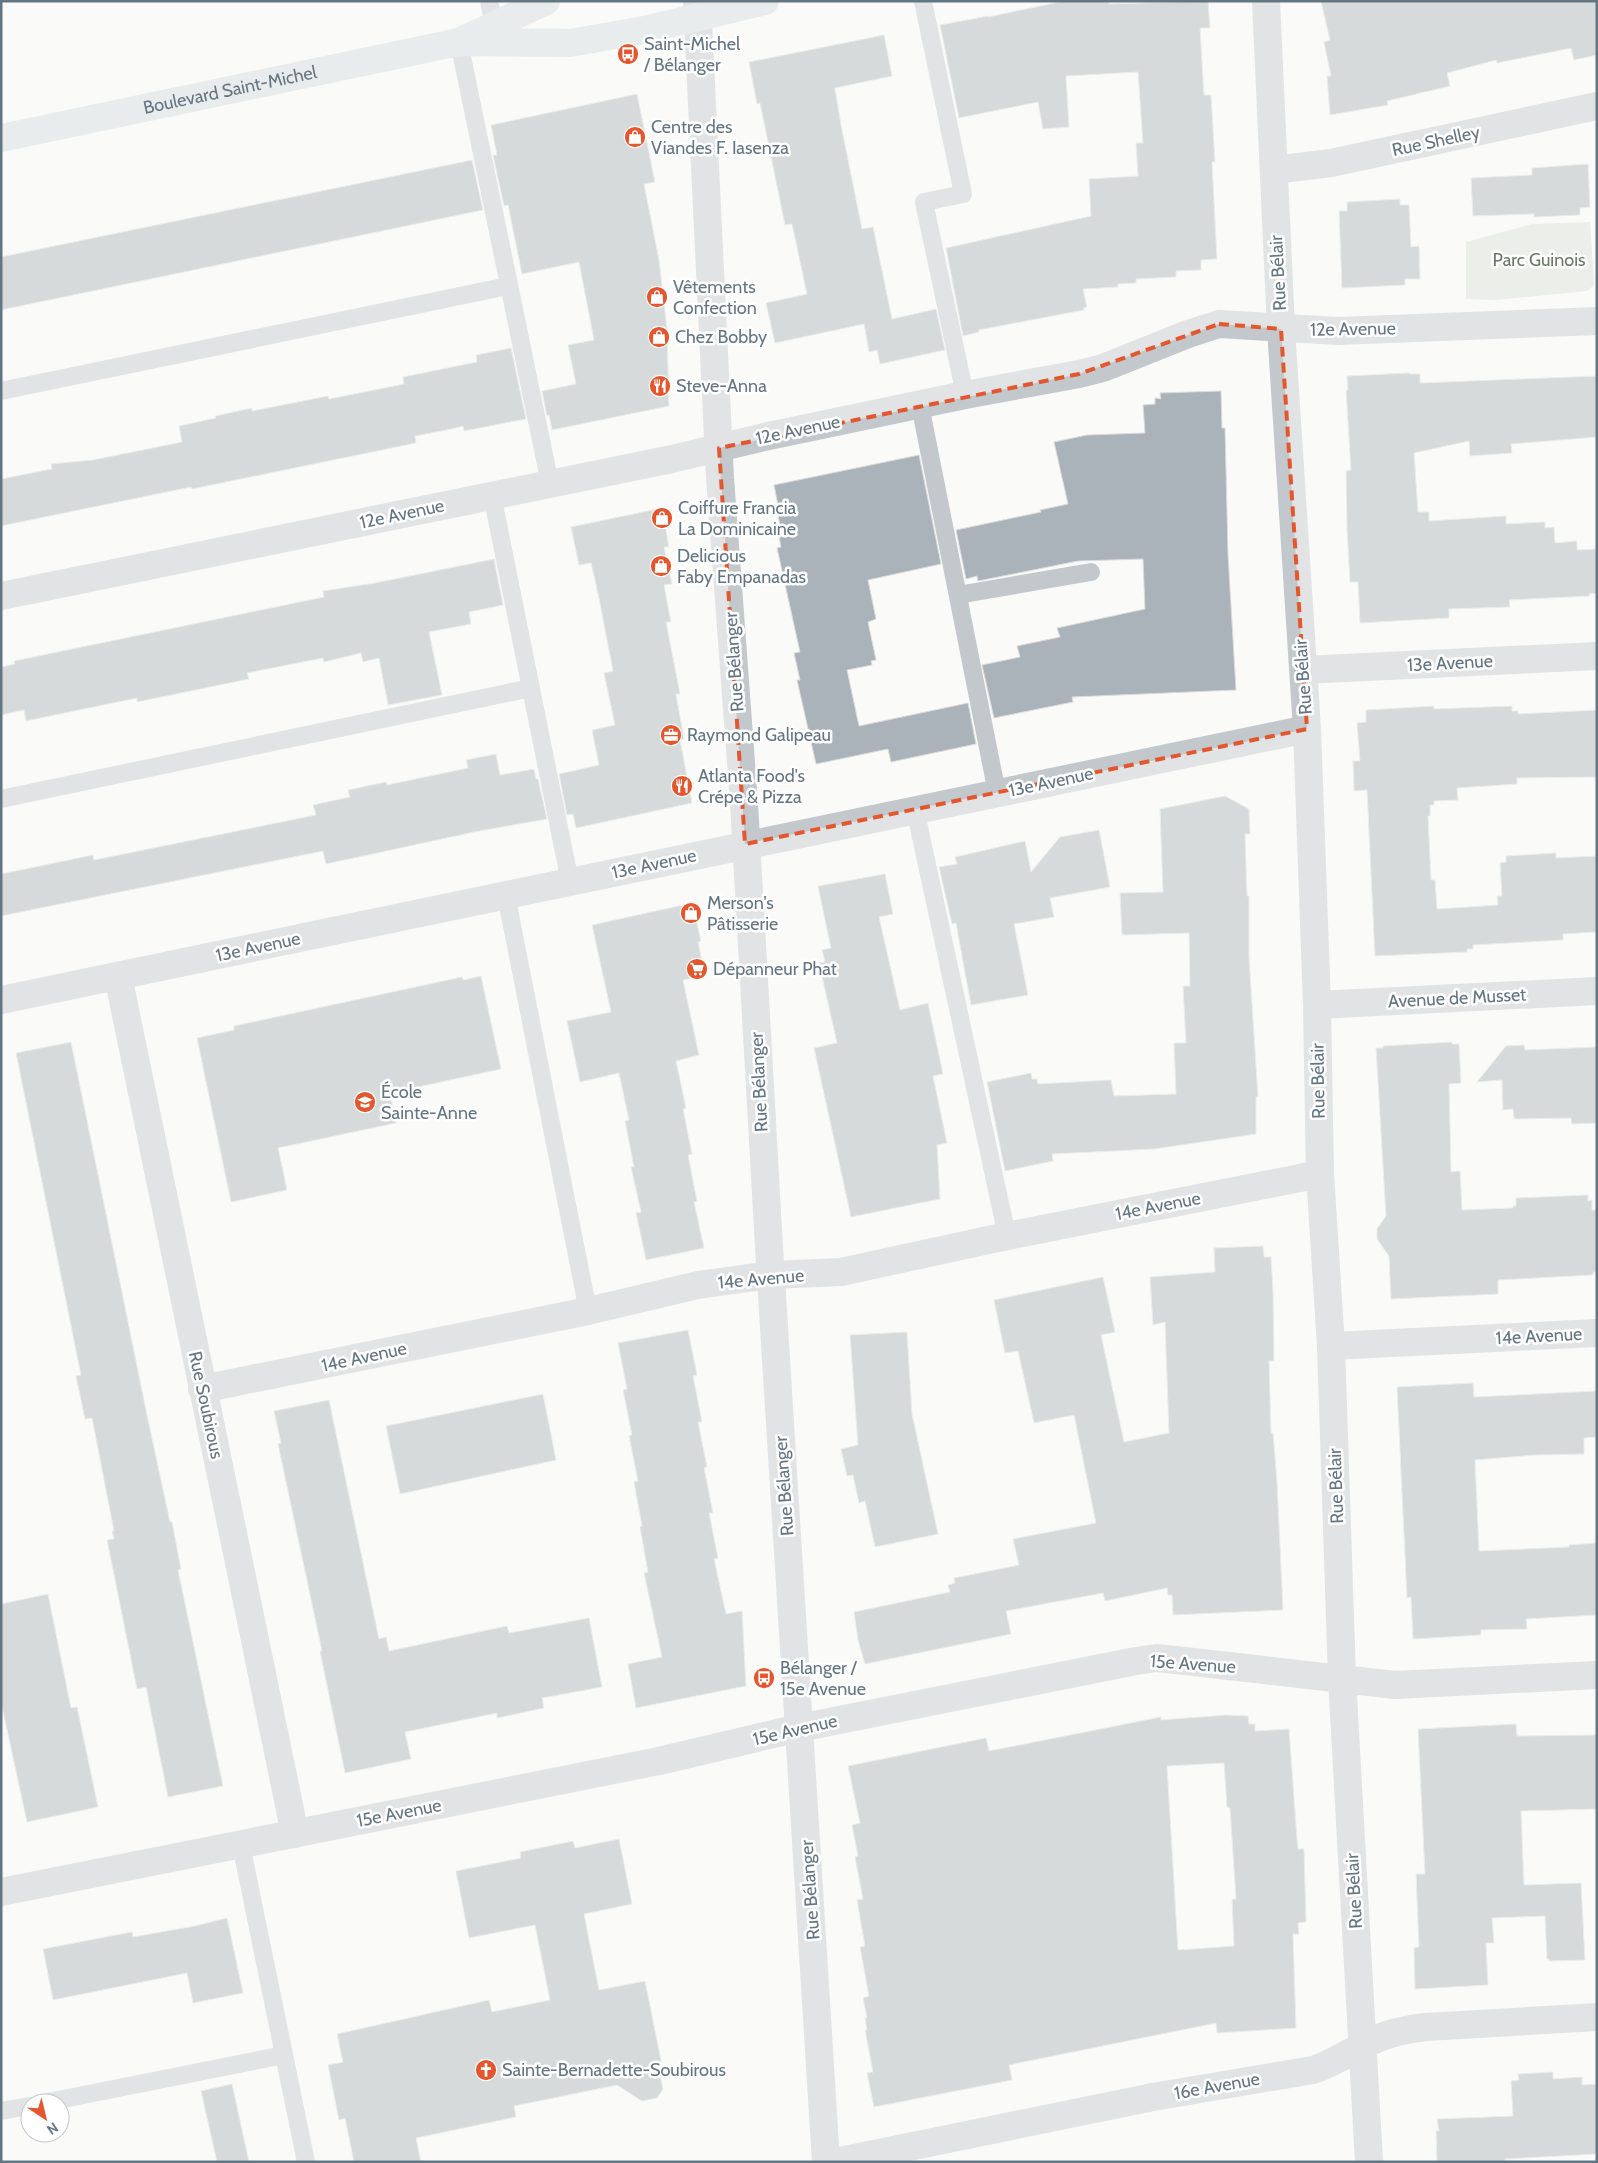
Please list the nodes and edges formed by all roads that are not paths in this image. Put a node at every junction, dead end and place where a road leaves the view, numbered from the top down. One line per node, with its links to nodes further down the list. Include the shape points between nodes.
1 (546, 1): 6 (main road, Boulevard Saint-Michel)
2 (765, 1): 5 (main road, Boulevard Saint-Michel)
3 (923, 1): 15 (lane, via 963,194 924,202)
4 (1266, 1): 10 (street, Rue Bélair)
5 (698, 9): 7 (main road, Boulevard Saint-Michel, via 644,30 570,43); 17 (street, Rue Bélanger)
6 (492, 13): 7 (main road, Boulevard Saint-Michel)
7 (459, 42): 9 (main road, Boulevard Saint-Michel); 11 (lane)
8 (1597, 106): 10 (street, Rue Shelley, via 1331,163)
9 (1, 138)
10 (1274, 170): 13 (street, Rue Bélair)
11 (508, 286): 14 (lane); 18 (lane)
12 (1597, 321): 13 (street, 12e Avenue, via 1338,331)
13 (1281, 329): 15 (street, 12e Avenue, via 1219,324 1103,368); 24 (street, Rue Bélair)
14 (1, 391)
15 (965, 395): 16 (street, 12e Avenue)
16 (920, 405): 17 (street, 12e Avenue); 22 (lane)
17 (719, 448): 18 (street, 12e Avenue); 30 (street, Rue Bélanger)
18 (550, 484): 19 (street, 12e Avenue)
19 (492, 495): 21 (street, 12e Avenue); 25 (lane)
20 (1091, 572): 22 (lane)
21 (1, 596)
22 (958, 596): 27 (lane)
23 (1597, 656): 24 (street, 13e Avenue)
24 (1303, 670): 26 (street, Rue Bélair)
25 (531, 688): 28 (lane); 31 (lane)
26 (1307, 728): 27 (street, 13e Avenue); 36 (street, Rue Bélair)
27 (997, 793): 29 (street, 13e Avenue)
28 (1, 799)
29 (915, 810): 30 (street, 13e Avenue); 38 (lane)
30 (746, 844): 31 (street, 13e Avenue); 39 (street, Rue Bélanger)
31 (570, 882): 32 (street, 13e Avenue)
32 (506, 895): 33 (street, 13e Avenue); 40 (lane)
33 (118, 976): 35 (street, 13e Avenue); 43 (street, Rue Soubirous)
34 (1597, 990): 36 (street, Avenue de Musset)
35 (1, 1000)
36 (1317, 1005): 37 (street, Rue Bélair)
37 (1320, 1174): 38 (street, 14e Avenue); 42 (street, Rue Bélair)
38 (1007, 1236): 39 (street, 14e Avenue, via 841,1272)
39 (771, 1275): 40 (street, 14e Avenue, via 698,1285); 46 (street, Rue Bélanger)
40 (588, 1311): 43 (street, 14e Avenue)
41 (1597, 1333): 42 (street, 14e Avenue)
42 (1331, 1346): 45 (street, Rue Bélair)
43 (202, 1389): 47 (street, Rue Soubirous)
44 (1597, 1675): 45 (street, 15e Avenue, via 1395,1685)
45 (1342, 1678): 46 (street, 15e Avenue, via 1156,1658); 51 (street, Rue Bélair)
46 (799, 1728): 47 (street, 15e Avenue, via 659,1762); 57 (street, Rue Bélanger)
47 (295, 1834): 48 (street, 15e Avenue)
48 (241, 1845): 49 (street, 15e Avenue); 52 (lane)
49 (1, 1892)
50 (1597, 2018): 51 (street, 16e Avenue, via 1426,2027 1401,2031)
51 (1364, 2045): 58 (street, 16e Avenue, via 1313,2070 1154,2097); 59 (street, Rue Bélair)
52 (284, 2055): 53 (lane); 56 (lane)
53 (70, 2098)
54 (20, 2108): 55 (lane)
55 (1, 2111)
56 (306, 2162)
57 (826, 2162)
58 (835, 2162)
59 (1369, 2162)

